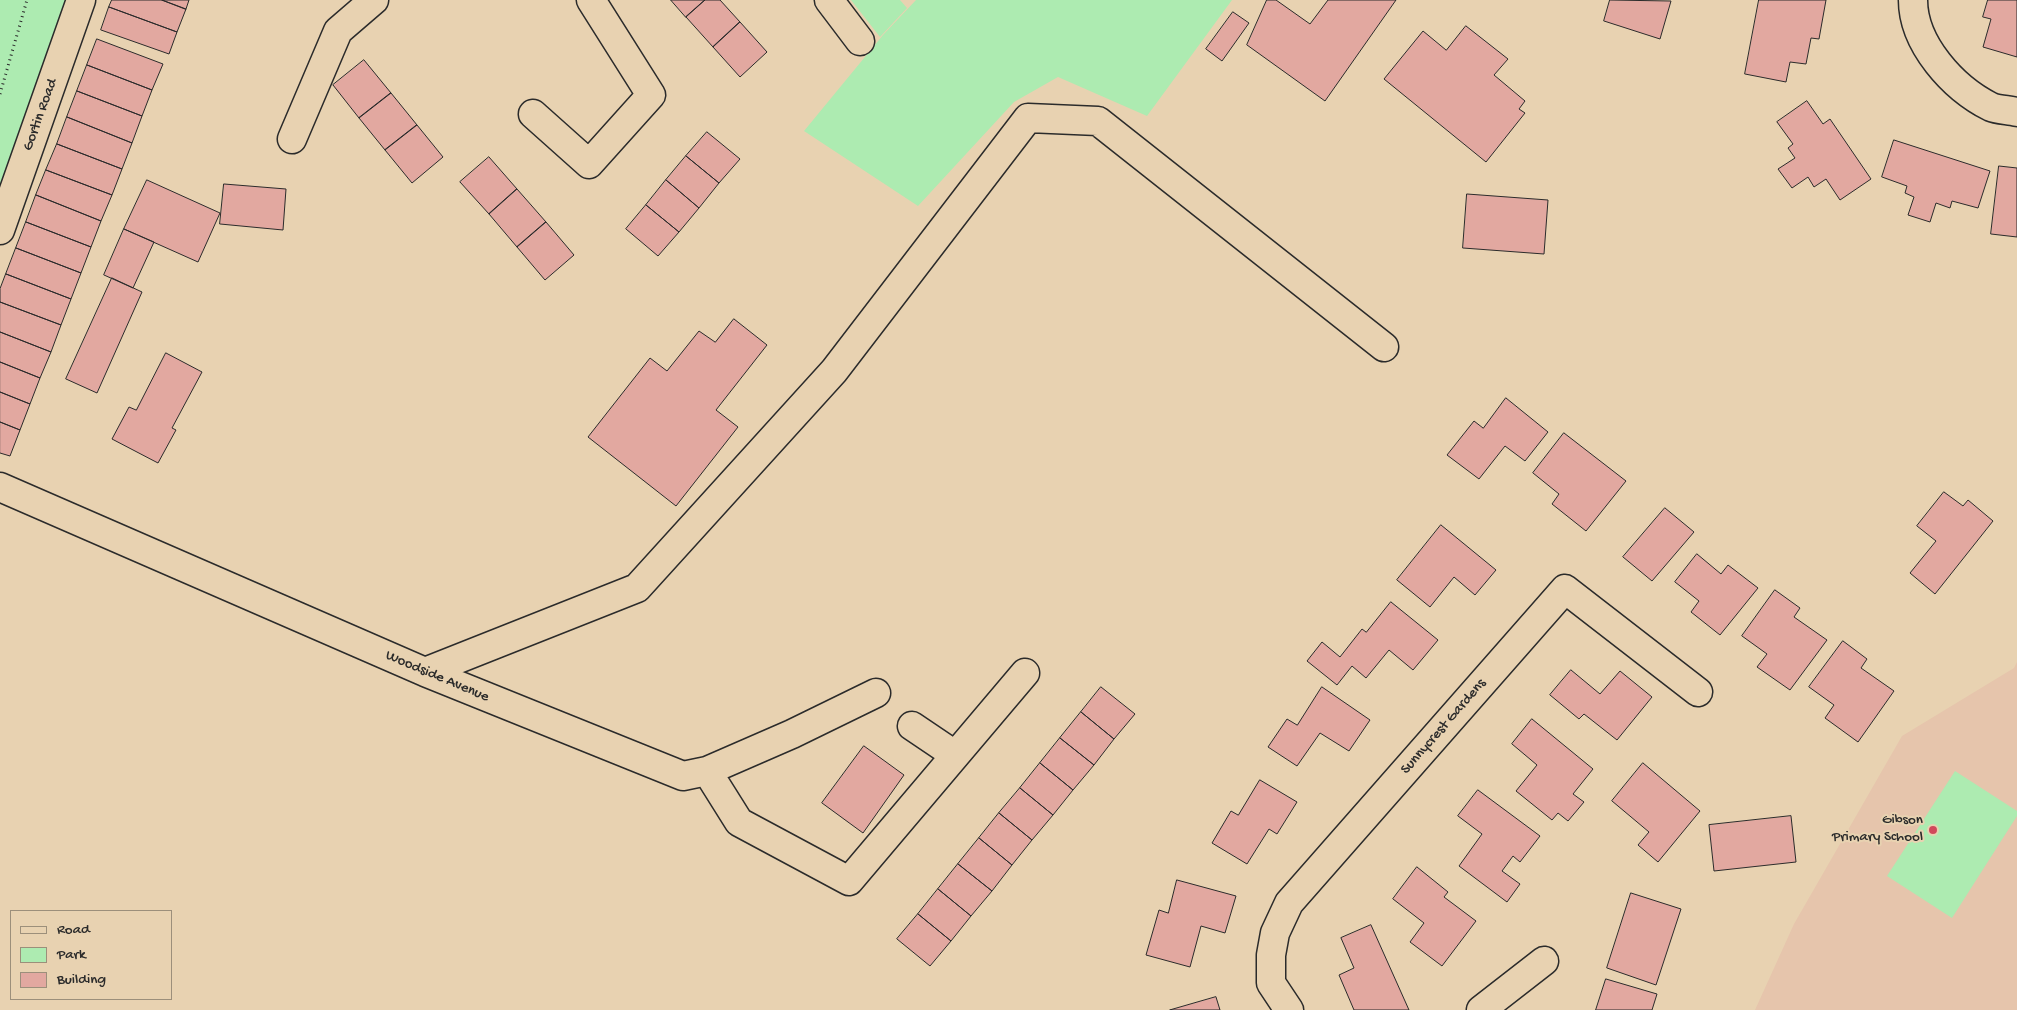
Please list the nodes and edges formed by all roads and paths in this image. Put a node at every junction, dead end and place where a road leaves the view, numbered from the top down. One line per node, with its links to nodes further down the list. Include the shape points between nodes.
1 (27, 0): 8 (path)
2 (81, 0): 12 (street, Gortin Road)
3 (374, 0): 11 (street, via 338,31)
4 (592, 0): 10 (street, via 651,95 589,164)
5 (829, 0): 7 (street)
6 (1913, 0): 9 (street, via 1913,10 1926,49 1954,82 1992,108)
7 (860, 41)
8 (0, 94)
9 (2017, 112)
10 (533, 114)
11 (292, 139)
12 (0, 230)
13 (1384, 347): 15 (street, via 1098,121 1028,118 834,371 637,588)
14 (0, 487): 15 (street, Woodside Avenue)
15 (425, 672): 21 (street, Woodside Avenue, via 683,776)
16 (1024, 672): 20 (street)
17 (1698, 692): 23 (street, Sunnycrest Gardens, via 1565,590 1289,903 1275,933 1271,983)
18 (876, 693): 21 (street, Woodside Avenue)
19 (912, 726): 20 (street)
20 (955, 755): 21 (street, via 849,880 739,822)
21 (707, 771)
22 (1544, 961): 24 (street)
23 (1289, 1010)
24 (1481, 1010)

